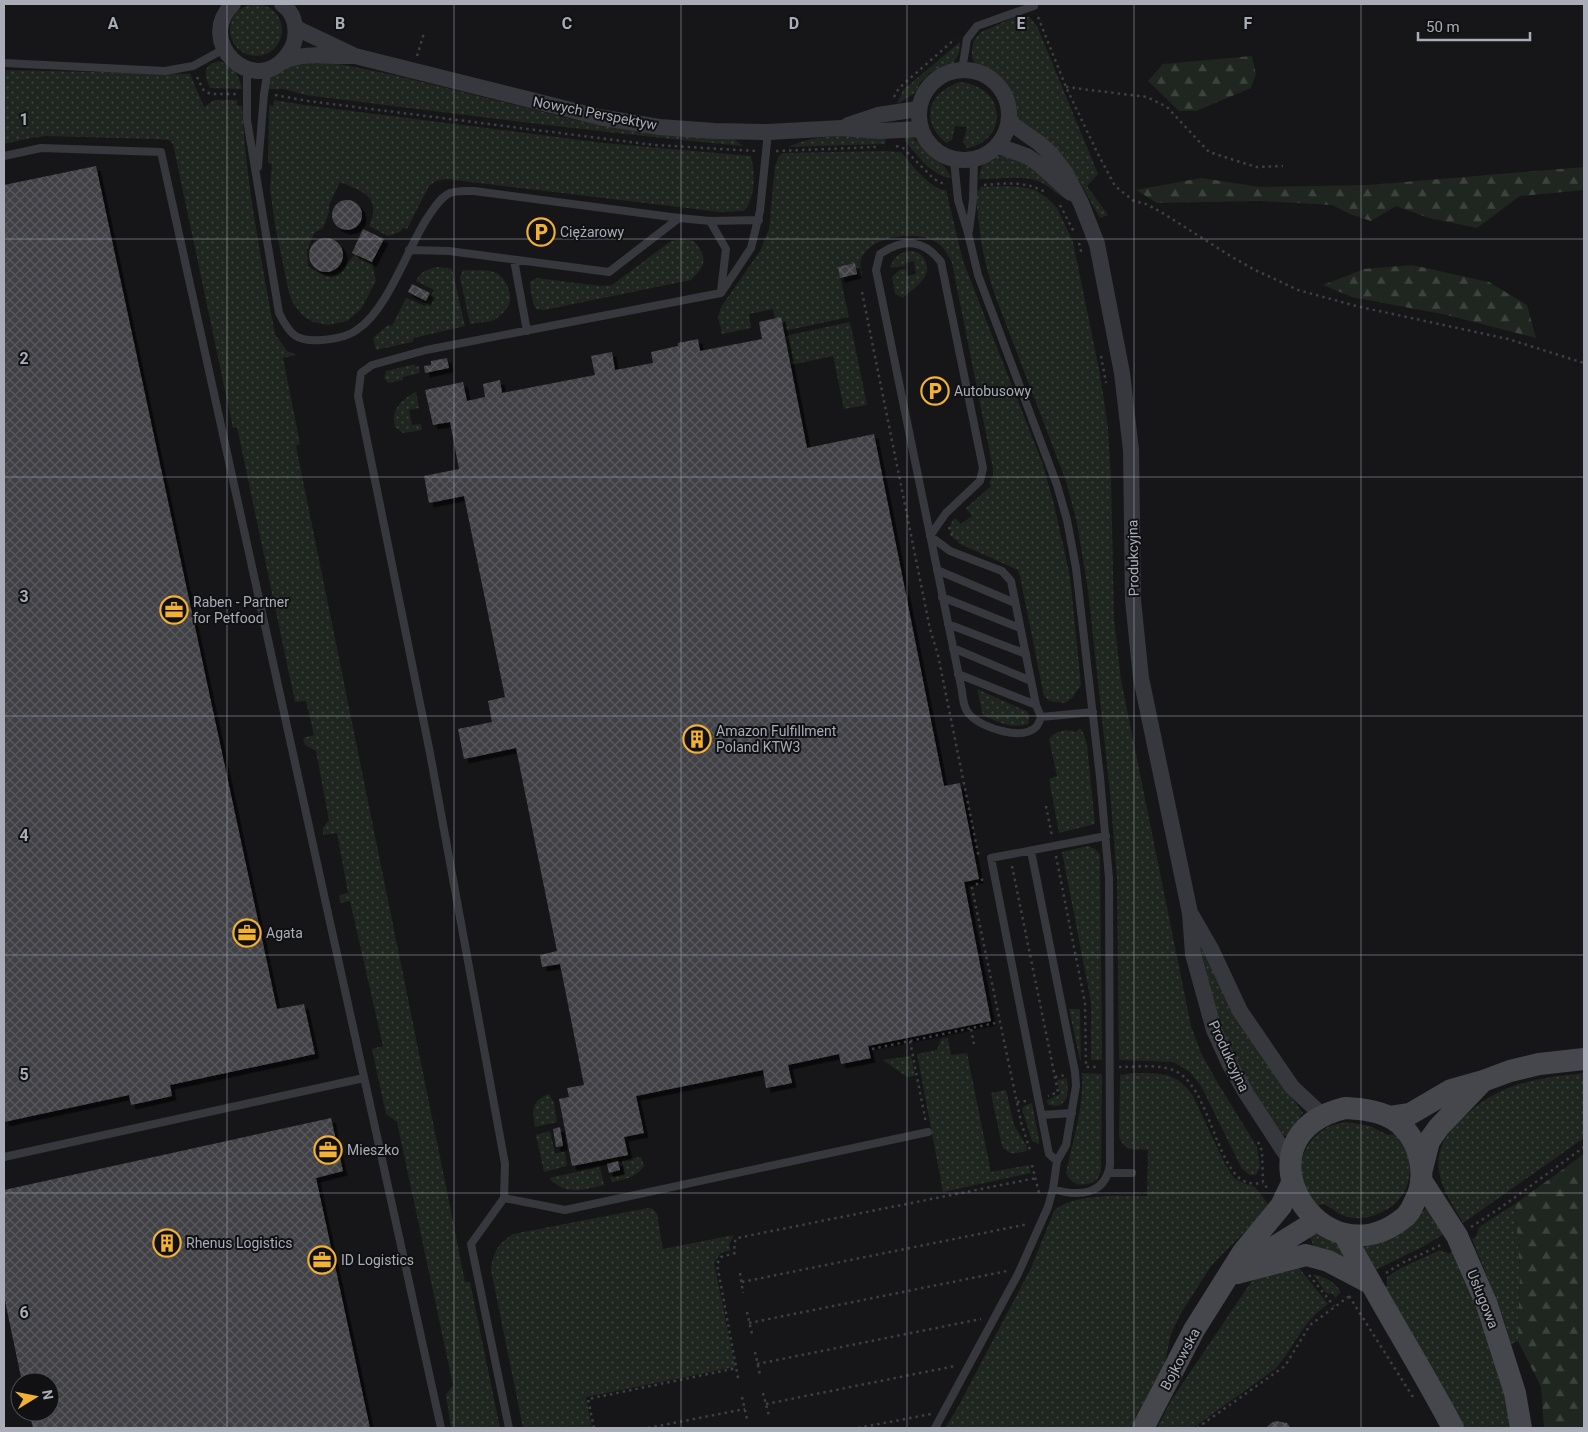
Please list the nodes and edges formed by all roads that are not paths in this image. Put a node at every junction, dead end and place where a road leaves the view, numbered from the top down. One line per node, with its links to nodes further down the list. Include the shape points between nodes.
1 (233, 4): 5 (street, via 220,29)
2 (282, 4): 4 (street, via 293,17)
3 (1034, 6): 10 (lane, via 978,26 967,39)
4 (296, 28): 6 (street, Nowych Perspektyw); 8 (street, via 290,52)
5 (224, 49): 7 (lane, via 193,66 165,71); 9 (street, via 230,58)
6 (355, 56): 8 (street, Nowych Perspektyw, via 306,54); 15 (street, Nowych Perspektyw, via 598,117 659,127)
7 (4, 63)
8 (275, 65): 9 (street, Nowych Perspektyw, via 258,70); 20 (lane, via 264,94)
9 (247, 69): 20 (lane, via 247,120)
10 (962, 70): 11 (street, via 947,73 934,81 924,93); 13 (street, via 991,78 1002,89 1008,103)
11 (918, 109): 12 (street, Nowych Perspektyw); 14 (street)
12 (893, 122): 14 (street, Nowych Perspektyw); 15 (street, Nowych Perspektyw, via 878,115 841,128)
13 (1009, 122): 16 (street); 21 (street, Produkcyjna, via 1052,155)
14 (920, 130): 18 (street, via 932,148)
15 (768, 132): 23 (lane)
16 (998, 146): 19 (street); 21 (street, Produkcyjna, via 1027,156)
17 (4, 156): 47 (lane, via 41,148 160,152)
18 (954, 160): 19 (street); 25 (lane, via 958,200)
19 (974, 160): 25 (lane)
20 (257, 182): 26 (lane, via 278,313 289,332 308,341 336,339 358,330 373,316)
21 (1082, 203): 45 (street, Produkcyjna, via 1097,244 1122,373 1132,450 1133,600 1141,678)
22 (678, 218): 24 (lane); 26 (lane, via 474,190 449,193 434,207); 27 (lane, via 608,272)
23 (759, 220): 24 (lane); 28 (lane, via 752,248)
24 (710, 221): 28 (lane, via 726,249)
25 (968, 233): 41 (lane, via 982,288 1045,450 1067,520)
26 (409, 250): 27 (lane, via 449,251)
27 (514, 260): 29 (lane)
28 (721, 293): 29 (lane)
29 (527, 331): 62 (lane, via 426,350 372,365 361,374 358,396 430,753 504,1154)
30 (930, 536): 30 (lane, via 946,513 980,481 984,468 941,262 934,252 920,245 902,243 880,254 876,270); 31 (lane); 33 (lane, via 950,551 1002,572 1011,581)
31 (937, 570): 32 (lane); 33 (lane)
32 (942, 597): 34 (lane); 35 (lane)
33 (1015, 603): 35 (lane)
34 (948, 624): 36 (lane); 37 (lane)
35 (1020, 628): 37 (lane)
36 (953, 648): 38 (lane); 39 (lane)
37 (1026, 654): 39 (lane)
38 (958, 674): 40 (lane); 42 (lane, via 970,716 984,724 1009,734 1024,733 1036,728)
39 (1031, 681): 40 (lane)
40 (1036, 705): 42 (lane)
41 (1093, 712): 42 (lane); 43 (lane)
42 (1042, 717)
43 (1106, 836): 44 (lane); 57 (lane, via 1110,895)
44 (1031, 850): 49 (lane, via 1073,1061 1076,1086); 50 (lane, via 990,858)
45 (1190, 913): 51 (street, Produkcyjna, via 1212,949 1240,1011 1292,1087); 55 (street, Produkcyjna, via 1193,954 1214,1030 1246,1093)
46 (1584, 1059): 48 (street, via 1539,1064)
47 (364, 1078): 54 (lane); 68 (lane)
48 (1483, 1081): 52 (street, via 1452,1090 1410,1114); 59 (street, via 1439,1127 1430,1142)
49 (1072, 1113): 50 (lane); 56 (lane, via 1066,1145)
50 (1042, 1115): 56 (lane, via 1049,1154)
51 (1323, 1116): 52 (street, via 1345,1108); 55 (street, via 1301,1134)
52 (1390, 1117): 59 (street, via 1413,1140)
53 (928, 1132): 62 (lane, via 565,1210)
54 (4, 1157)
55 (1290, 1159): 60 (street)
56 (1057, 1161): 61 (lane)
57 (1109, 1173): 58 (lane); 61 (lane, via 1101,1186 1094,1190 1078,1193)
58 (1132, 1173)
59 (1422, 1175): 64 (street, via 1418,1198 1409,1214 1395,1225 1364,1235); 73 (street, Usługowa, via 1457,1236 1495,1327 1515,1394)
60 (1292, 1183): 63 (street); 67 (street, Bojkowska, via 1281,1206 1243,1252)
61 (1053, 1189): 70 (lane, via 1018,1274)
62 (504, 1198): 69 (lane, via 471,1244)
63 (1316, 1221): 64 (street); 65 (street, Bojkowska, via 1252,1260)
64 (1344, 1234): 66 (street)
65 (1237, 1273): 66 (street, via 1306,1255 1328,1261); 67 (street, Bojkowska)
66 (1370, 1283): 72 (street)
67 (1218, 1291): 71 (street, Bojkowska)
68 (441, 1428)
69 (509, 1428)
70 (935, 1428)
71 (1143, 1428)
72 (1453, 1428)
73 (1521, 1428)

